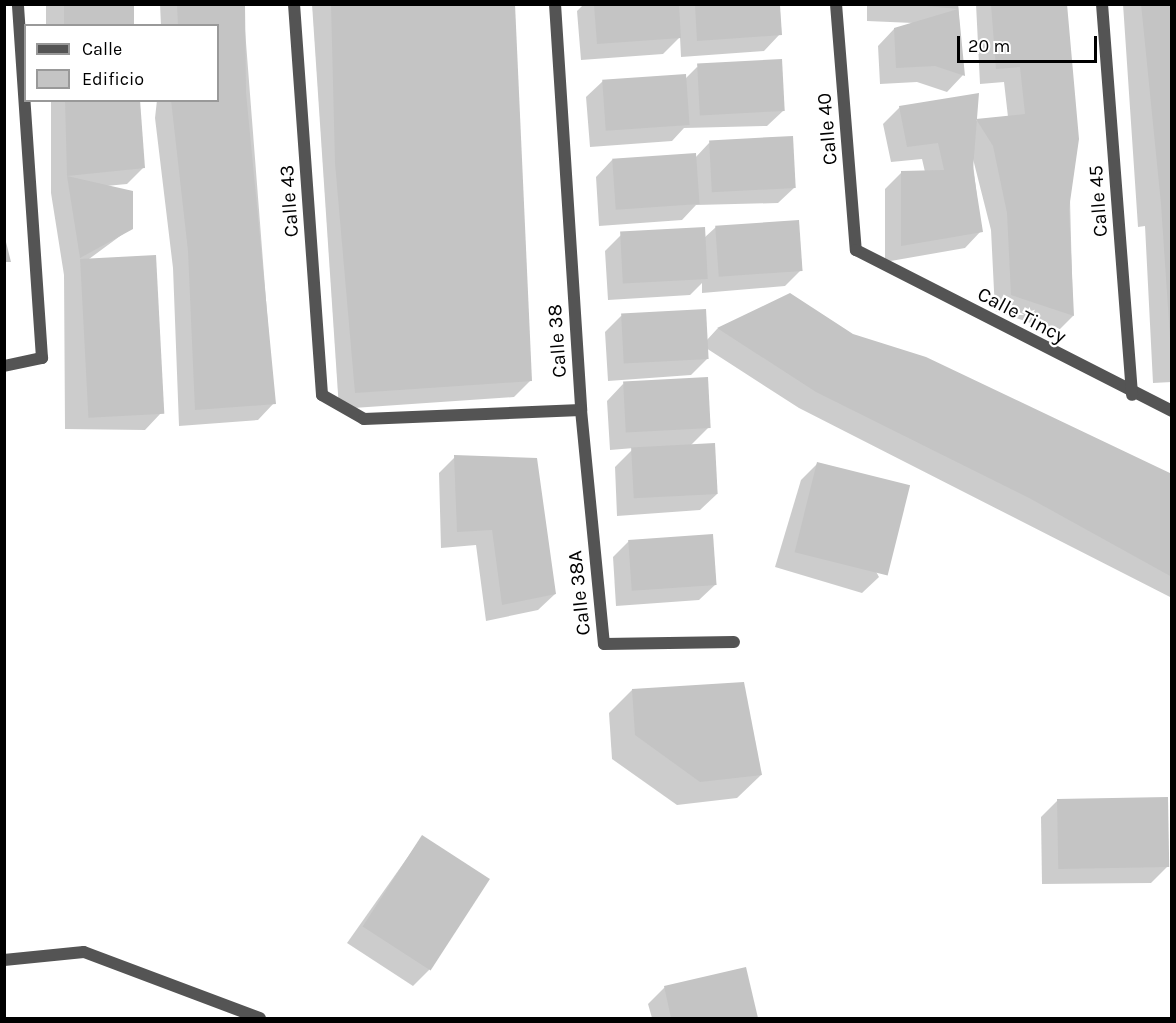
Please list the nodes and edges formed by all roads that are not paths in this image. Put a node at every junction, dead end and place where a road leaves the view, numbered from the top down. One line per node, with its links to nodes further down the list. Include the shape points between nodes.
1 (18, 4): 6 (street)
2 (294, 4): 11 (street, Calle 43, via 322,395 364,419)
3 (555, 4): 11 (street, Calle 38)
4 (836, 4): 8 (street, Calle 40)
5 (1102, 4): 10 (street, Calle 45)
6 (24, 92)
7 (25, 102): 9 (street, via 42,358)
8 (856, 250): 10 (street, Calle Tincy)
9 (4, 366)
10 (1132, 395): 12 (street, Calle Tincy)
11 (581, 410): 13 (street, Calle 38A, via 604,644)
12 (1172, 411)
13 (734, 642)
14 (4, 960): 15 (street, via 84,952)
15 (260, 1018)

